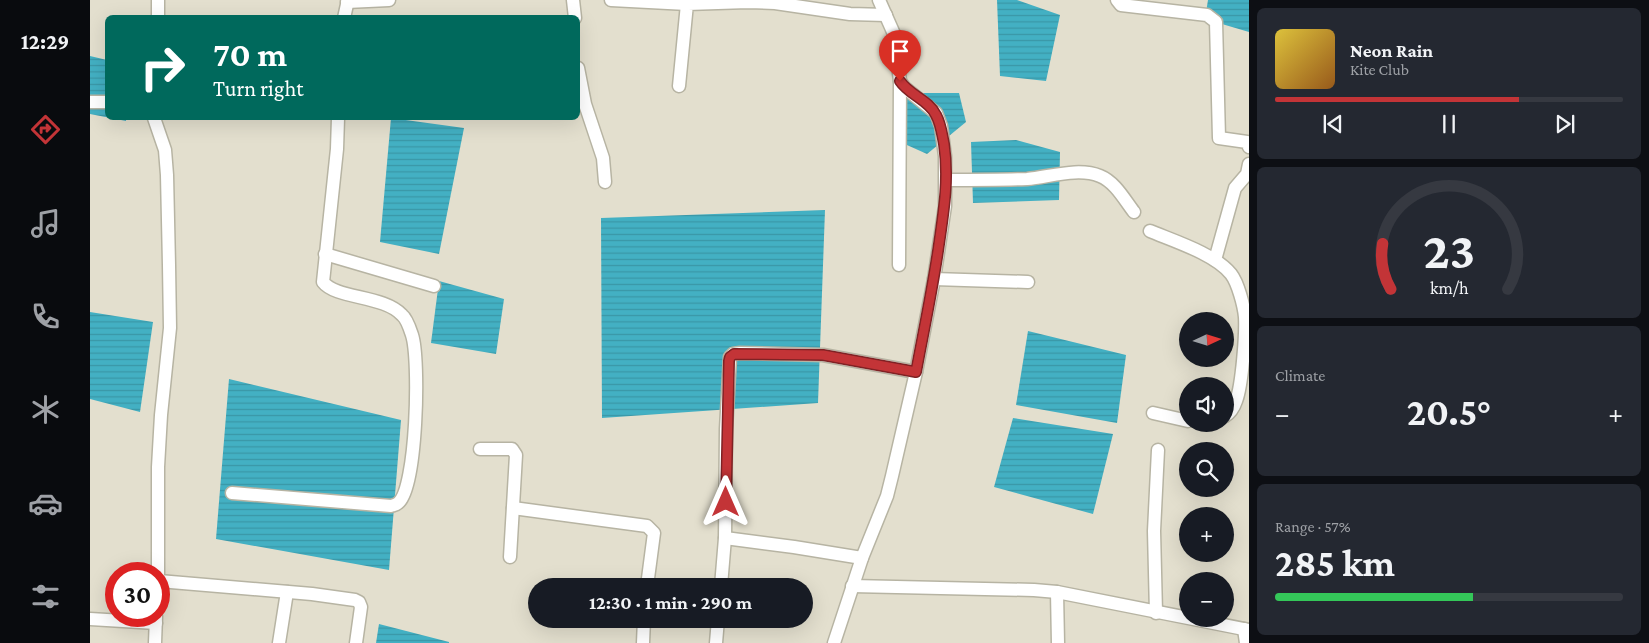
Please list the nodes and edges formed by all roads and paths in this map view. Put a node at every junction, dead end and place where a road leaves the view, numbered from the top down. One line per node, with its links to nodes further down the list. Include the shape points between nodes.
1 (158, 0): 10 (street)
2 (389, 0): 7 (street)
3 (574, 0): 12 (street)
4 (611, 0): 8 (street)
5 (879, 0): 9 (street)
6 (1117, 0): 20 (street, via 1121,5 1207,15 1216,22 1219,138 1247,142)
7 (348, 1): 11 (street)
8 (687, 2): 9 (street, via 766,3 850,14); 15 (street)
9 (886, 14): 14 (street, via 894,34)
10 (158, 15)
11 (345, 15)
12 (575, 15)
13 (580, 78): 23 (street, via 603,158)
14 (900, 81): 22 (street, via 936,113 942,136); 28 (street)
15 (679, 86)
16 (90, 102): 17 (street)
17 (105, 102)
18 (155, 120): 45 (street, via 165,150 170,274 170,328 158,466)
19 (338, 120): 26 (street)
20 (1249, 147)
21 (1249, 164): 27 (street, via 1247,174 1235,188)
22 (946, 180): 24 (street, via 1028,179 1088,173 1111,182); 29 (street)
23 (605, 182)
24 (1134, 212)
25 (1150, 231): 27 (street)
26 (325, 254): 31 (street); 40 (street, via 323,282 326,286 393,307 403,315 413,336 414,439 411,472 404,492 398,503 390,506)
27 (1216, 260): 32 (street, via 1232,275)
28 (899, 265)
29 (934, 280): 30 (street); 34 (street)
30 (1028, 282)
31 (434, 286)
32 (1245, 299): 33 (street)
33 (1246, 341): 35 (street)
34 (916, 372): 42 (street, via 823,355 734,354 730,357); 44 (street, via 887,496)
35 (1234, 404)
36 (1152, 413): 37 (street)
37 (1179, 419)
38 (480, 449): 41 (street, via 514,451)
39 (1158, 450): 52 (street, via 1154,531)
40 (232, 493)
41 (513, 508): 43 (street); 46 (street, via 647,526 654,533)
42 (725, 538): 44 (street); 47 (street)
43 (510, 557)
44 (862, 558): 49 (street)
45 (158, 562)
46 (648, 578)
47 (722, 578)
48 (170, 582): 50 (street)
49 (852, 586): 51 (street); 64 (street)
50 (287, 592): 60 (street); 61 (street, via 359,602)
51 (1057, 592): 52 (street); 65 (street)
52 (1156, 613): 58 (street)
53 (90, 619): 54 (street)
54 (105, 619)
55 (155, 627): 59 (street)
56 (644, 628): 62 (street)
57 (717, 628): 63 (street)
58 (1247, 630): 66 (street)
59 (154, 643)
60 (280, 643)
61 (356, 643)
62 (643, 643)
63 (716, 643)
64 (834, 643)
65 (1058, 643)
66 (1246, 643)

